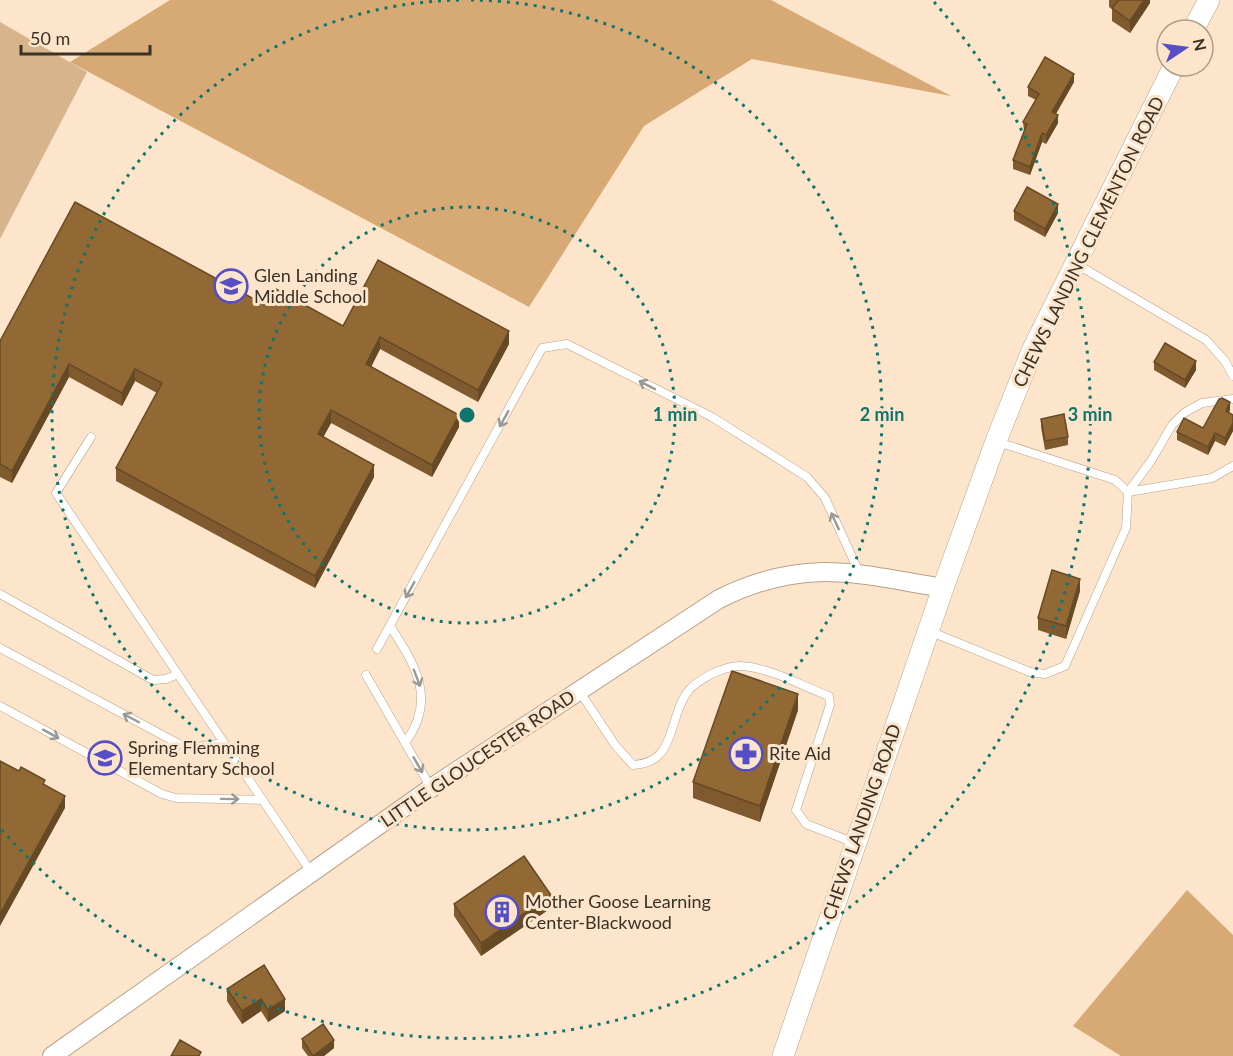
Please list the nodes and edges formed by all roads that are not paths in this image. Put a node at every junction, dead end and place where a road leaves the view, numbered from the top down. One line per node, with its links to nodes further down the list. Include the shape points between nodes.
1 (1209, 0): 2 (main road)
2 (1199, 18)
3 (1168, 78): 4 (main road, CHEWS LANDING CLEMENTON ROAD)
4 (1075, 263): 5 (lane, via 1206,340); 8 (main road, CHEWS LANDING CLEMENTON ROAD, via 1032,351)
5 (1233, 376)
6 (1233, 399): 10 (lane, via 1202,403 1184,413)
7 (92, 437): 18 (lane, via 56,493)
8 (996, 441): 10 (lane, via 1106,476); 12 (main road, CHEWS LANDING CLEMENTON ROAD)
9 (1233, 466): 10 (lane, via 1212,478)
10 (1128, 492): 15 (lane, via 1126,528 1065,666 1045,674 1030,672)
11 (860, 574): 12 (street, LITTLE GLOUCESTER ROAD); 14 (lane, one-way to 14, via 825,498 807,477 712,417 567,344 542,348); 20 (street, LITTLE GLOUCESTER ROAD, via 795,572 748,585 719,599)
12 (942, 588): 15 (main road, CHEWS LANDING ROAD)
13 (0, 594): 18 (lane, via 153,680 166,680)
14 (390, 626): 17 (lane); 23 (lane, one-way to 23, via 422,692 420,718)
15 (928, 631): 26 (main road, CHEWS LANDING ROAD)
16 (0, 648): 22 (lane, one-way to 16, via 196,747 179,744)
17 (377, 649)
18 (178, 674): 22 (lane)
19 (366, 675): 23 (lane)
20 (579, 690): 24 (street, LITTLE GLOUCESTER ROAD); 26 (lane, via 633,765 648,765 663,753 688,691 718,671 740,666 757,668 829,696 830,705 796,810 806,825)
21 (0, 706): 25 (lane, one-way to 25, via 162,794 176,798)
22 (224, 743): 25 (lane)
23 (405, 743): 24 (lane, one-way to 24)
24 (431, 788): 27 (street, LITTLE GLOUCESTER ROAD)
25 (262, 800): 27 (lane)
26 (855, 843): 29 (main road, CHEWS LANDING ROAD)
27 (312, 873): 28 (street, LITTLE GLOUCESTER ROAD)
28 (52, 1056)
29 (783, 1056)

